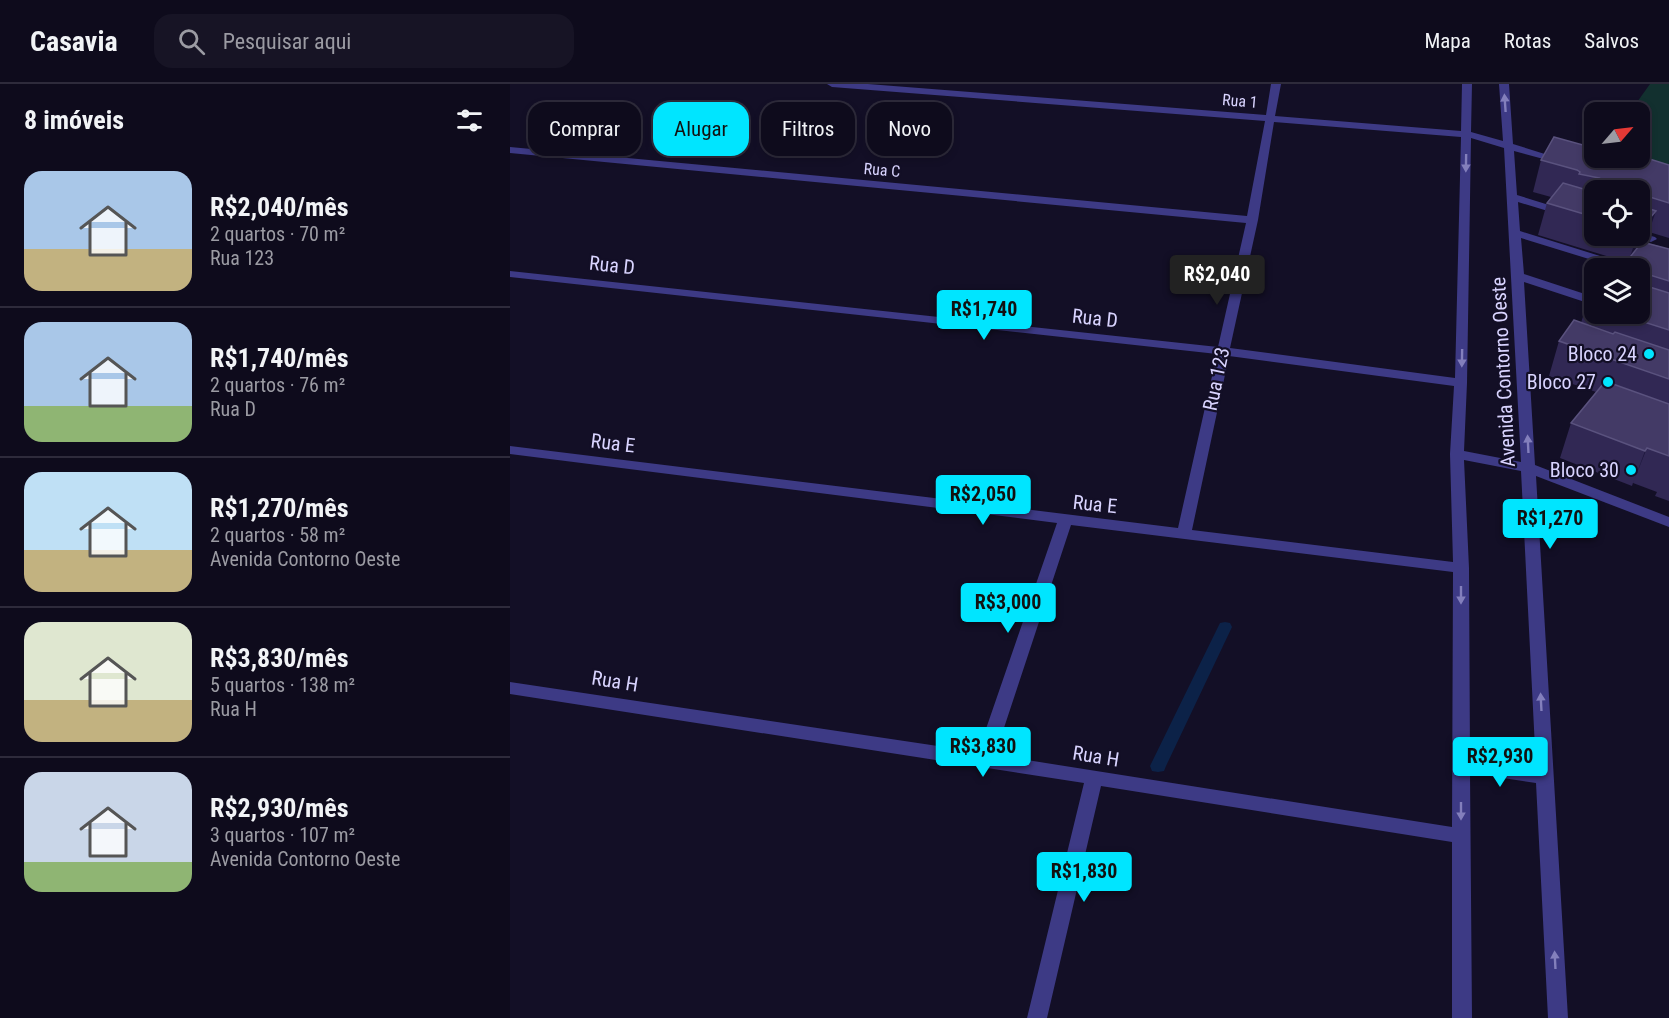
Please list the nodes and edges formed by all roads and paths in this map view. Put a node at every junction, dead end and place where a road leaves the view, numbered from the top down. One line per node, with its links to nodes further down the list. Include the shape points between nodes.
1 (832, 84): 5 (street, Rua 1)
2 (1276, 84): 5 (street, Rua 123)
3 (1467, 84): 6 (street, Avenida Contorno Oeste)
4 (1504, 84): 7 (street, Avenida Contorno Oeste, one-way to 4)
5 (1269, 118): 6 (street, Rua 1); 12 (street, Rua 123)
6 (1467, 134): 7 (street, Rua 1); 19 (street, Avenida Contorno Oeste, one-way to 19)
7 (1508, 146): 9 (street, Rua 1); 10 (street, Avenida Contorno Oeste)
8 (510, 150): 12 (street, Rua C)
9 (1577, 165)
10 (1513, 197): 11 (street); 13 (street, Avenida Contorno Oeste)
11 (1584, 219)
12 (1252, 220): 18 (street, Rua 123)
13 (1515, 233): 14 (street); 16 (street, Avenida Contorno Oeste)
14 (1596, 258)
15 (510, 274): 18 (street, Rua D)
16 (1518, 276): 17 (street); 22 (street, Avenida Contorno Oeste, one-way to 16)
17 (1584, 298)
18 (1222, 351): 19 (street, Rua D); 25 (street, Rua 123)
19 (1461, 383): 21 (street, Avenida Contorno Oeste)
20 (510, 450): 23 (street, Rua E)
21 (1457, 454): 22 (street); 26 (street, Avenida Contorno Oeste)
22 (1529, 468): 24 (street); 30 (street, Avenida Contorno Oeste, one-way to 22)
23 (1065, 520): 25 (street, Rua E); 28 (street)
24 (1669, 522)
25 (1184, 533): 26 (street, Rua E)
26 (1461, 568): 29 (street, Avenida Contorno Oeste, one-way to 29)
27 (510, 688): 28 (street, Rua H)
28 (984, 760): 31 (street, Rua H)
29 (1461, 764): 30 (street); 32 (street, Avenida Contorno Oeste, one-way to 32)
30 (1546, 777): 35 (street, Avenida Contorno Oeste, one-way to 30)
31 (1094, 779): 32 (street, Rua H); 33 (street)
32 (1461, 836): 34 (street, Avenida Contorno Oeste)
33 (1037, 1018)
34 (1462, 1018)
35 (1558, 1018)

